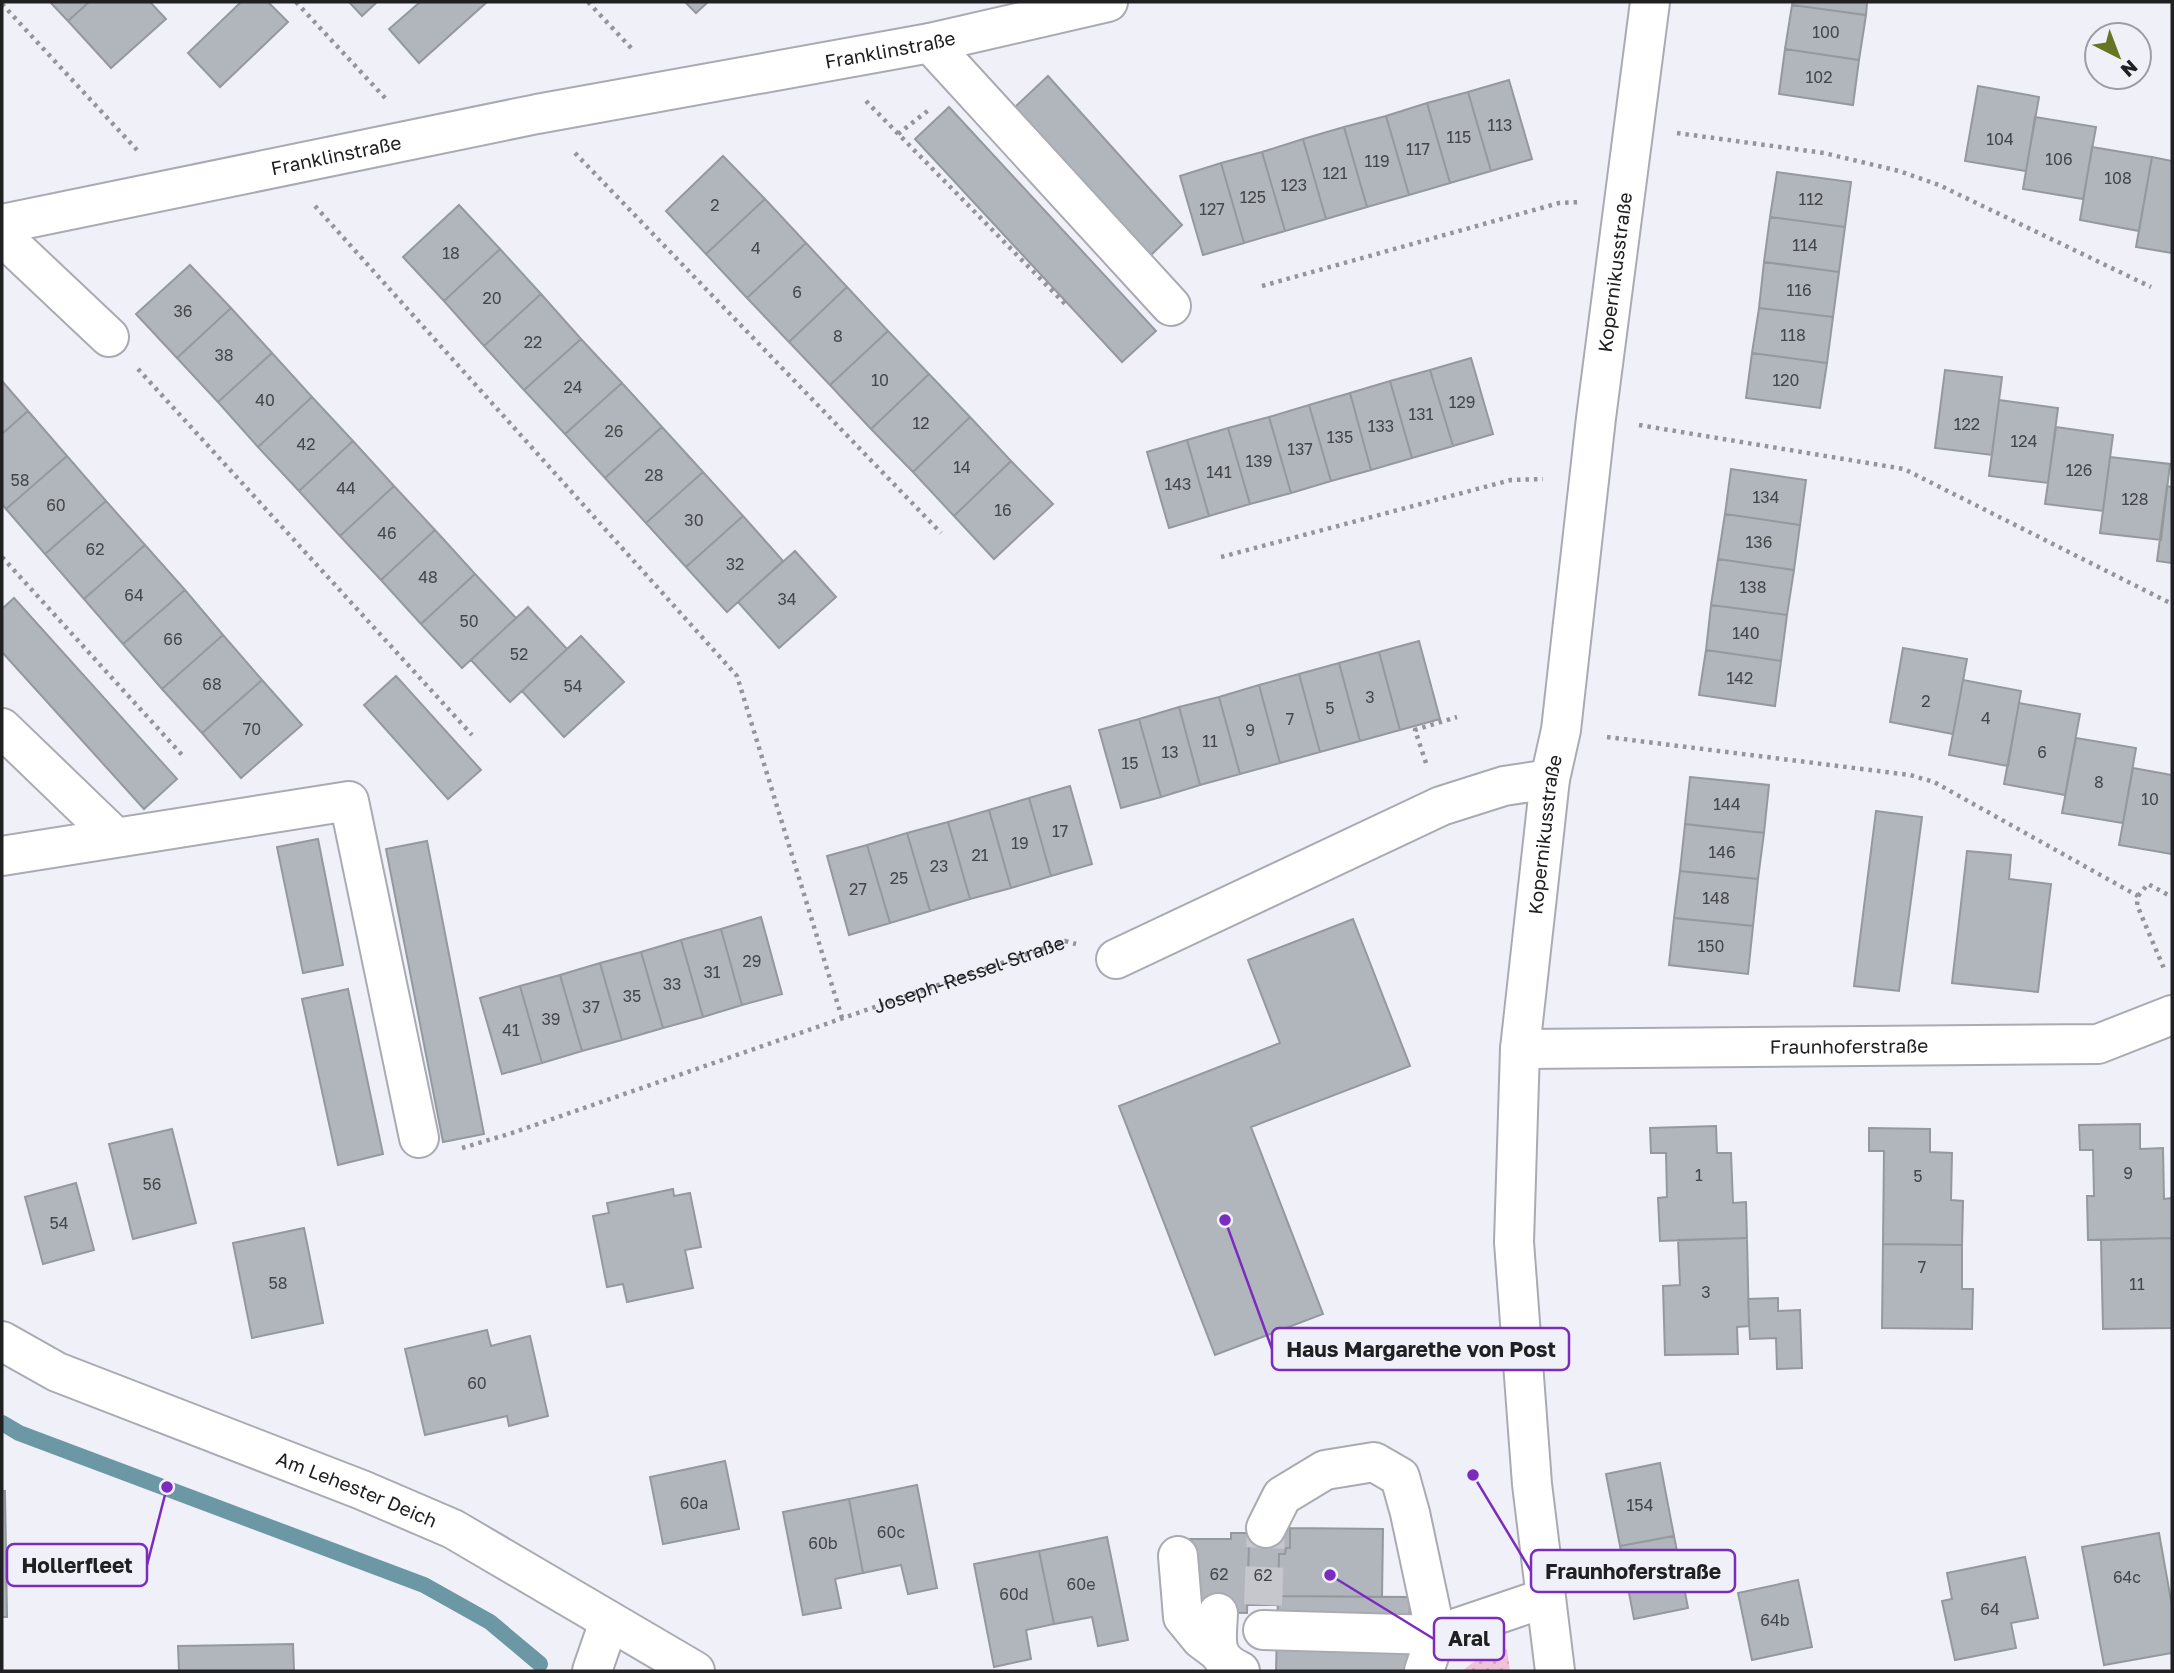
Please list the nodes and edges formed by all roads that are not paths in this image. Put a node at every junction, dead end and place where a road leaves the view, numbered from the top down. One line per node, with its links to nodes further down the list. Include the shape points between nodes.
1 (1108, 2): 3 (street, Franklinstraße)
2 (1650, 2): 9 (street, Kopernikusstraße, via 1561,730)
3 (930, 43): 4 (street, Franklinstraße, via 537,114); 6 (street)
4 (2, 224)
5 (2, 236): 7 (street)
6 (1171, 306)
7 (109, 337)
8 (2, 728): 10 (street)
9 (1550, 779): 12 (street, via 1504,786 1441,806); 14 (street, Kopernikusstraße)
10 (115, 837): 11 (street); 15 (street, via 349,801)
11 (2, 856)
12 (1116, 959)
13 (2172, 1015): 14 (street, Fraunhoferstraße, via 2098,1044)
14 (1520, 1049): 19 (street, Kopernikusstraße, via 1514,1242 1531,1484)
15 (419, 1138)
16 (2, 1341): 21 (street, Am Lehester Deich, via 57,1372 453,1529)
17 (1266, 1528): 22 (street, via 1282,1496 1325,1470 1374,1462 1400,1477)
18 (1178, 1556): 23 (street, via 1183,1617)
19 (1545, 1598): 22 (street); 28 (street, Kopernikusstraße)
20 (1218, 1613): 23 (street)
21 (609, 1622): 24 (street); 25 (street, Am Lehester Deich)
22 (1436, 1635): 26 (street, via 1263,1618); 27 (street)
23 (1229, 1661)
24 (592, 1671)
25 (695, 1671)
26 (1263, 1671)
27 (1424, 1671)
28 (1555, 1671)

